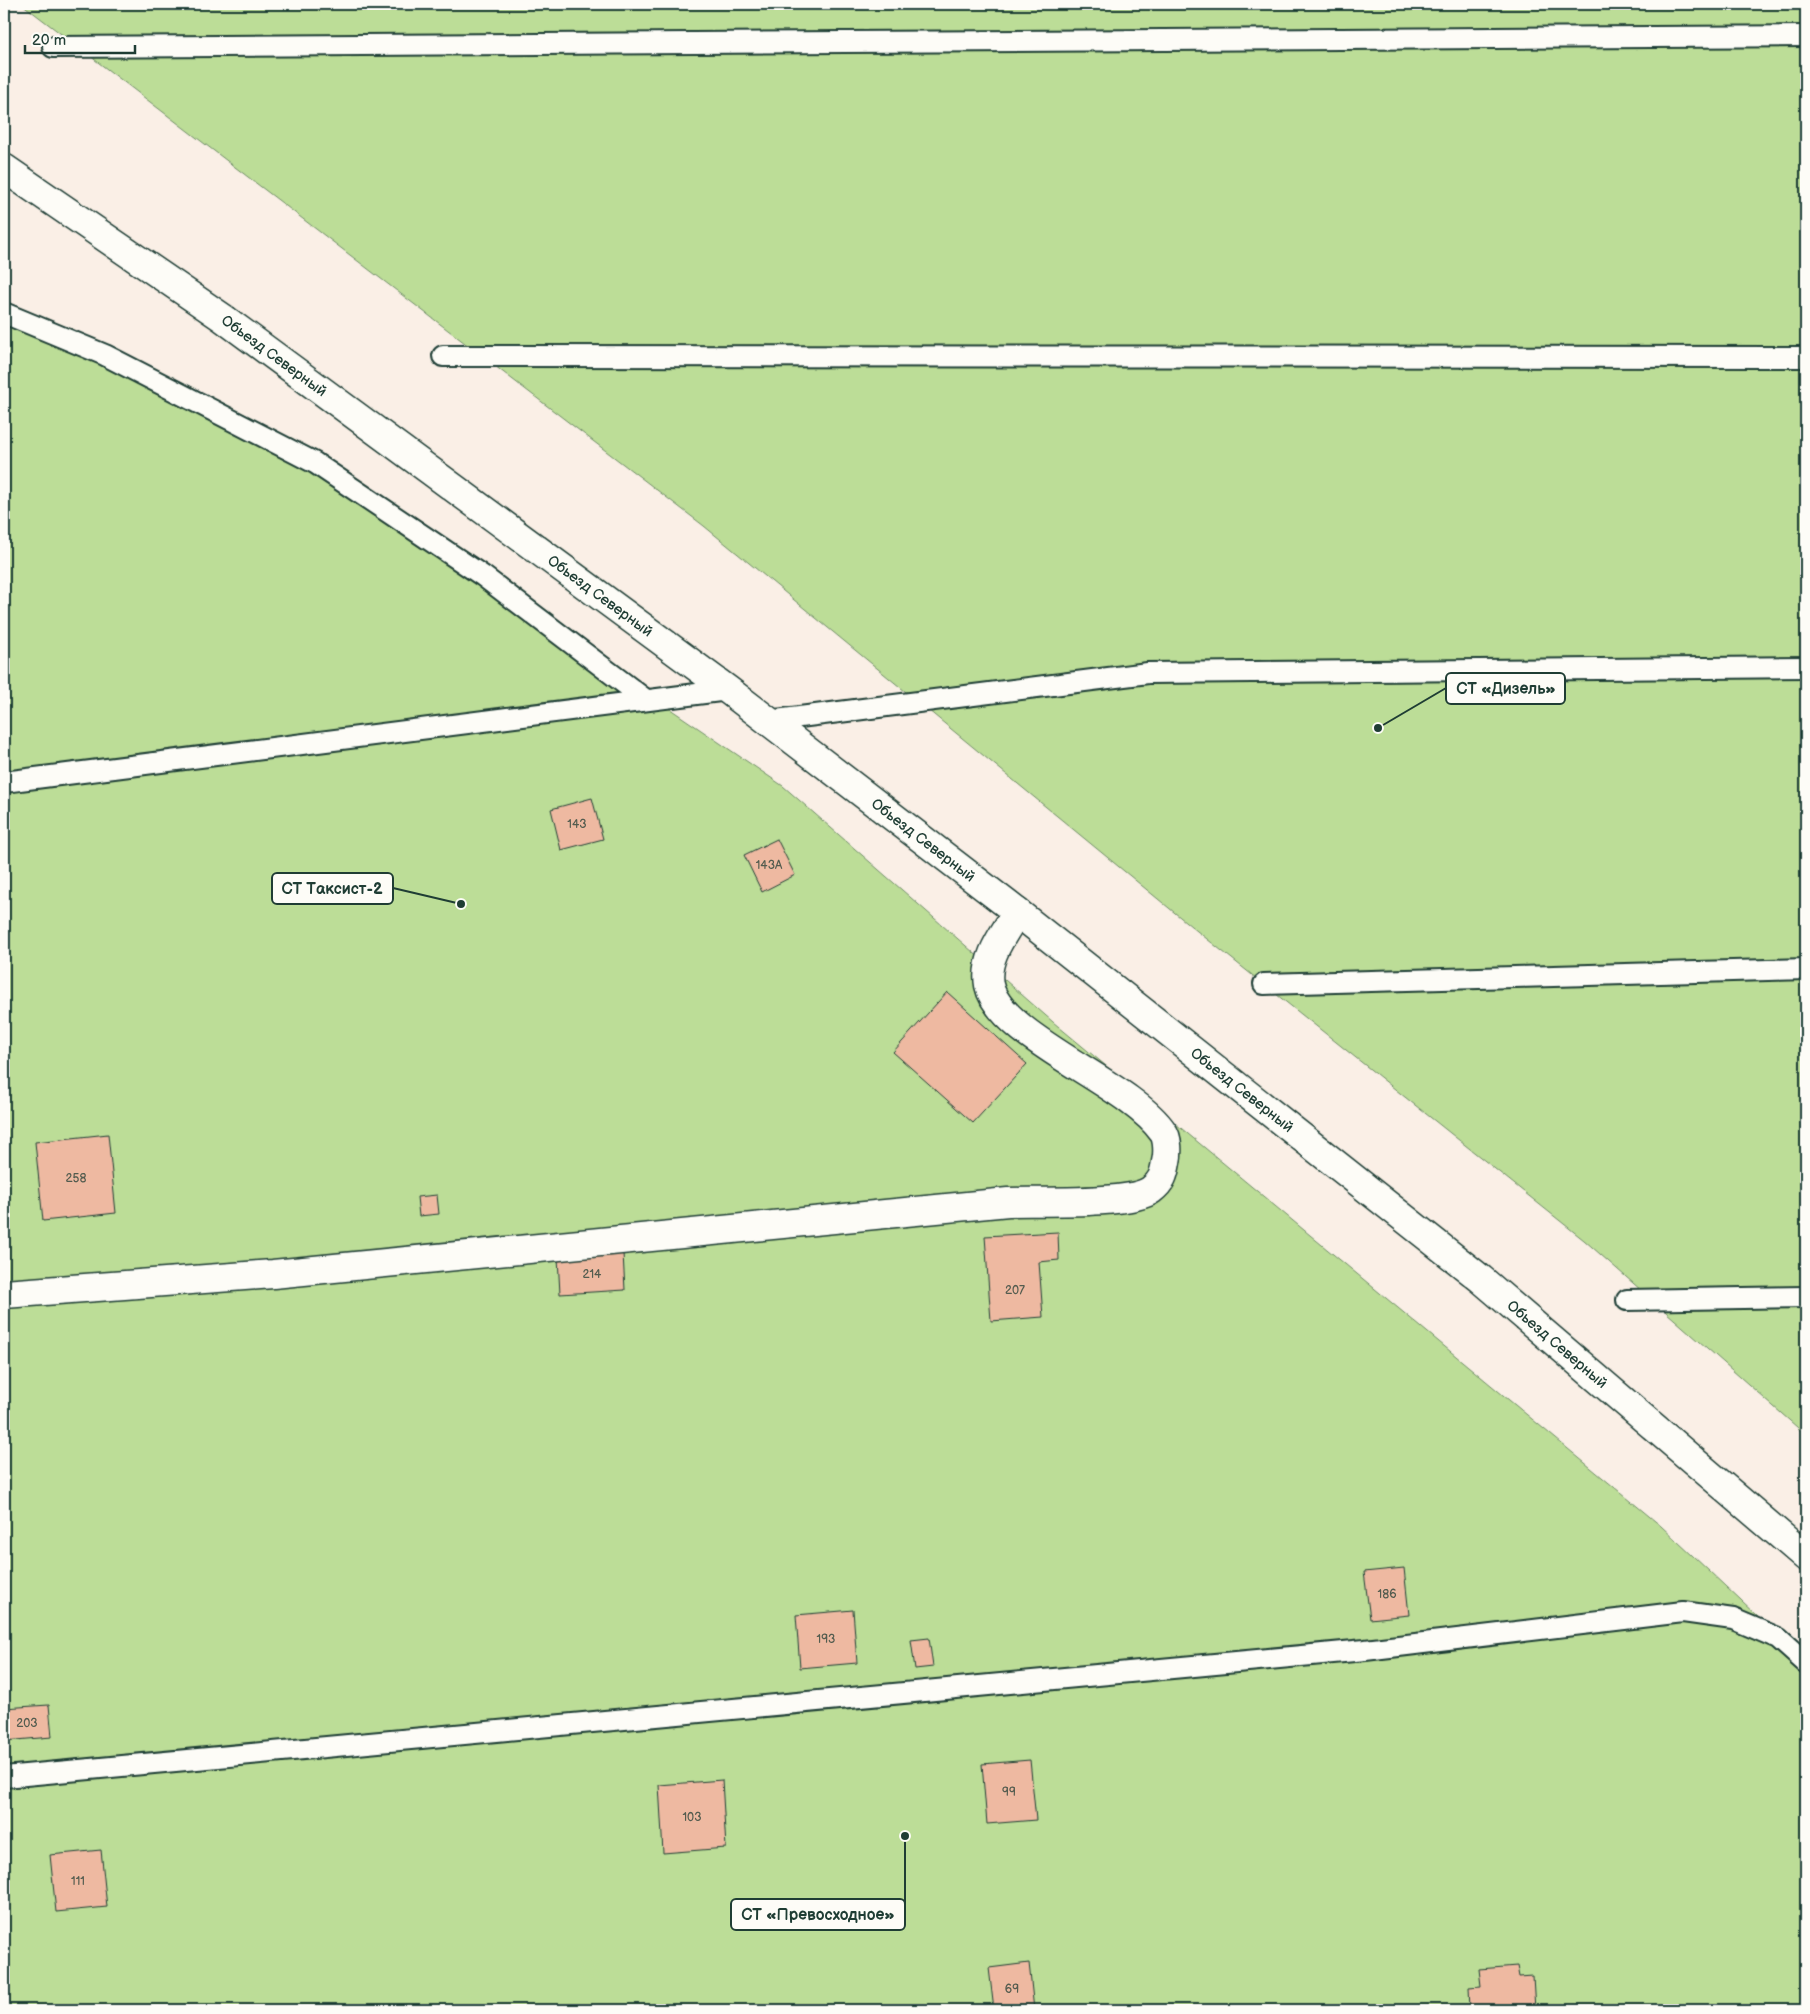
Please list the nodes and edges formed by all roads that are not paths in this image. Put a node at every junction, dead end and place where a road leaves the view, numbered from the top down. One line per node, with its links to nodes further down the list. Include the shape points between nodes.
1 (1806, 36): 2 (lane)
2 (53, 47)
3 (4, 168): 8 (main road, Обьезд Северный, via 223,318)
4 (4, 313): 9 (lane, via 105,355 315,463 483,576)
5 (443, 356): 6 (lane)
6 (1806, 357)
7 (1806, 667): 10 (lane, via 1148,674)
8 (728, 690): 9 (lane); 10 (main road, Обьезд Северный)
9 (646, 700): 11 (lane)
10 (768, 721): 12 (main road, Обьезд Северный)
11 (4, 782)
12 (1017, 912): 15 (main road, via 989,962 989,985 997,1003 1020,1027 1137,1106 1164,1133 1168,1156 1163,1179 1150,1192 1128,1198 1008,1202 273,1274); 18 (main road, Обьезд Северный, via 1481,1280)
13 (1806, 969): 14 (lane)
14 (1264, 984)
15 (4, 1294)
16 (1806, 1297): 17 (lane)
17 (1627, 1300)
18 (1806, 1557)
19 (1806, 1663): 20 (lane, via 1778,1638 1734,1619 1683,1612 1365,1650)
20 (4, 1777)

